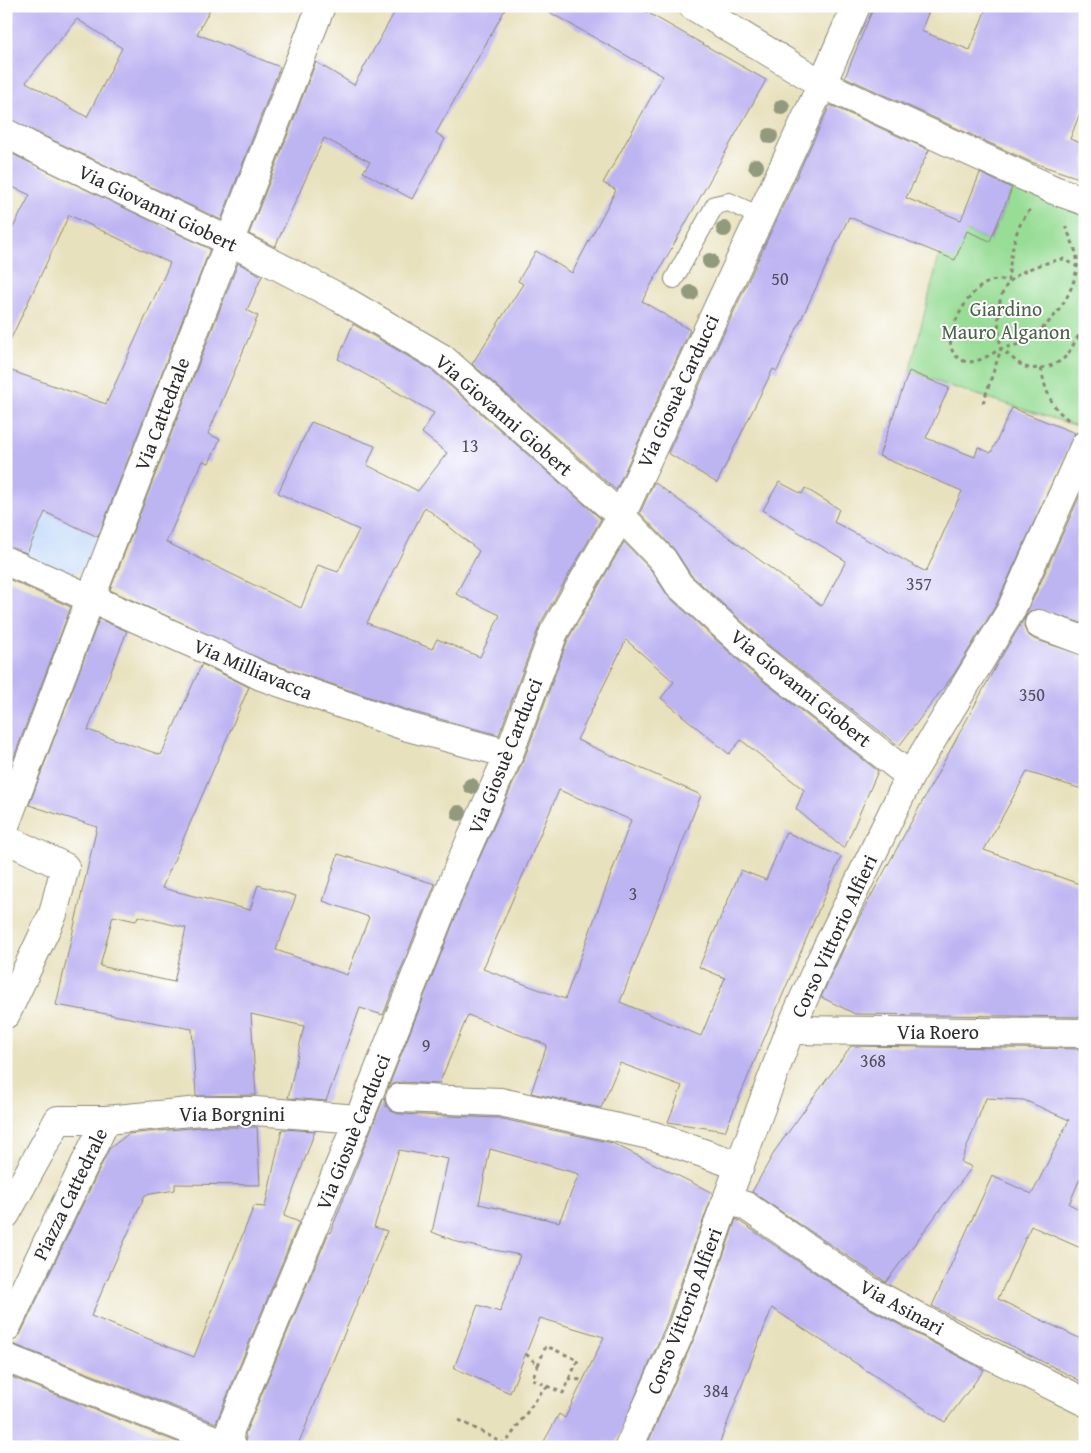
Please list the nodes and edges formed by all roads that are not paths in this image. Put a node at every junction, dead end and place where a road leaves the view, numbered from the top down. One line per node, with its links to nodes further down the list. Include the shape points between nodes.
1 (321, 6): 8 (street, Via Cattedrale)
2 (693, 6): 4 (street)
3 (856, 6): 4 (street, Via Giosuè Carducci)
4 (822, 84): 6 (street, via 1054,190); 7 (street, Via Giosuè Carducci)
5 (6, 133): 8 (street, Via Giovanni Giobert)
6 (1085, 201)
7 (760, 216): 9 (lane, via 729,202 715,205); 11 (street, Via Giosuè Carducci)
8 (229, 241): 11 (street, Via Giovanni Giobert, via 340,298 442,358); 13 (street, Via Cattedrale)
9 (674, 280)
10 (1079, 434): 17 (street, Corso Vittorio Alfieri, via 1010,612)
11 (621, 516): 16 (street, Via Giosuè Carducci, via 554,632); 17 (street, Via Giovanni Giobert, via 663,560 679,585 758,657)
12 (6, 560): 13 (street, Via Milliavacca)
13 (91, 597): 16 (street, Via Milliavacca, via 279,683 408,727); 18 (street, Via Cattedrale)
14 (1039, 624): 15 (street)
15 (1085, 641)
16 (509, 754): 24 (street, Via Giosuè Carducci, via 460,864)
17 (910, 776): 21 (street, Corso Vittorio Alfieri)
18 (6, 823)
19 (6, 839): 20 (street, via 65,867 53,914)
20 (6, 1014)
21 (790, 1030): 22 (street, Via Roero); 26 (street, Corso Vittorio Alfieri)
22 (1085, 1033)
23 (400, 1098): 26 (street, via 500,1102 654,1136)
24 (358, 1119): 25 (street, Via Borgnini, via 255,1110 200,1111); 32 (street, Via Giosuè Carducci, via 230,1430)
25 (106, 1120): 28 (street, Piazza Cattedrale, via 58,1120); 29 (street, Piazza Cattedrale)
26 (740, 1166): 27 (street, Corso Vittorio Alfieri)
27 (727, 1200): 31 (street, Via Asinari, via 746,1206 868,1290); 33 (street, Corso Vittorio Alfieri, via 682,1328)
28 (6, 1214)
29 (6, 1328)
30 (6, 1358): 32 (street)
31 (1085, 1402)
32 (230, 1446)
33 (629, 1447)

